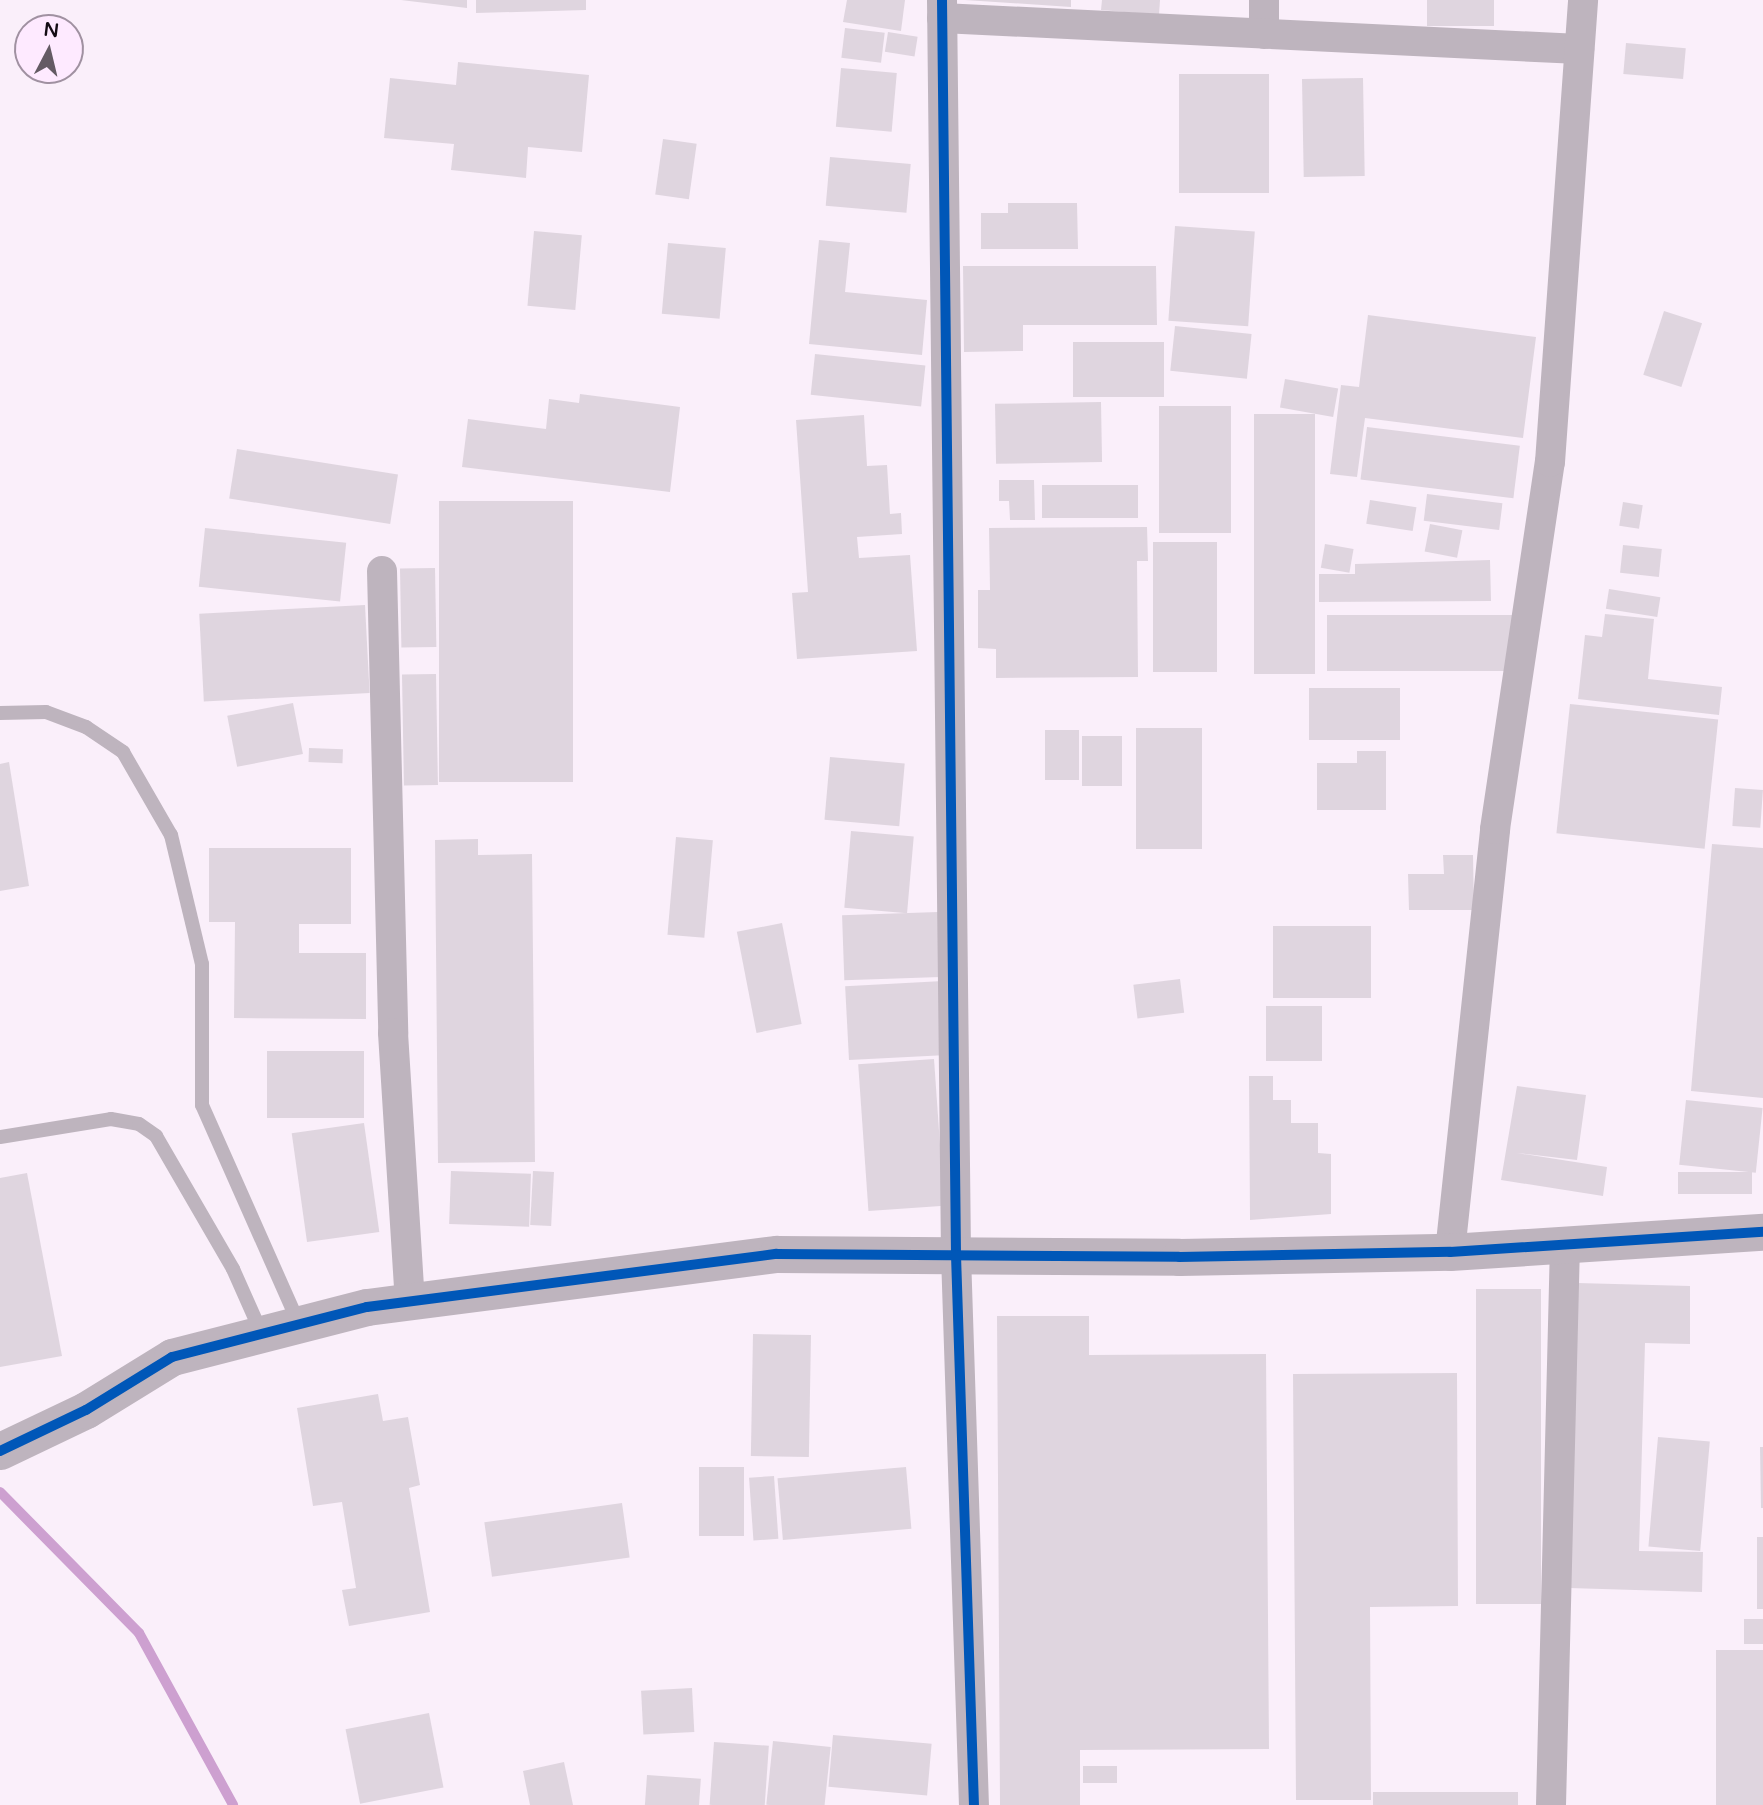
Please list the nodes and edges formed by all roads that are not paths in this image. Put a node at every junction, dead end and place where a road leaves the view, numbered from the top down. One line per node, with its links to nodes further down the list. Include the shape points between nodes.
1 (1264, 0): 4 (street)
2 (1583, 0): 5 (street)
3 (942, 9): 4 (street); 12 (street)
4 (1264, 34): 5 (street)
5 (1579, 49): 11 (street, via 1550,462 1495,829)
6 (382, 571): 13 (street, via 393,1033)
7 (0, 713): 14 (lane, via 46,712 86,727 123,752 171,835 202,964 202,1105)
8 (0, 1137): 15 (lane, via 111,1119 139,1124 156,1136 233,1269)
9 (1763, 1232): 10 (street)
10 (1565, 1246): 11 (street); 18 (street)
11 (1450, 1252): 12 (street)
12 (956, 1255): 13 (street, via 777,1254); 17 (street)
13 (410, 1301): 14 (street)
14 (299, 1324): 15 (street)
15 (262, 1334): 16 (street, via 172,1357 86,1409)
16 (0, 1451)
17 (974, 1805)
18 (1551, 1805)

